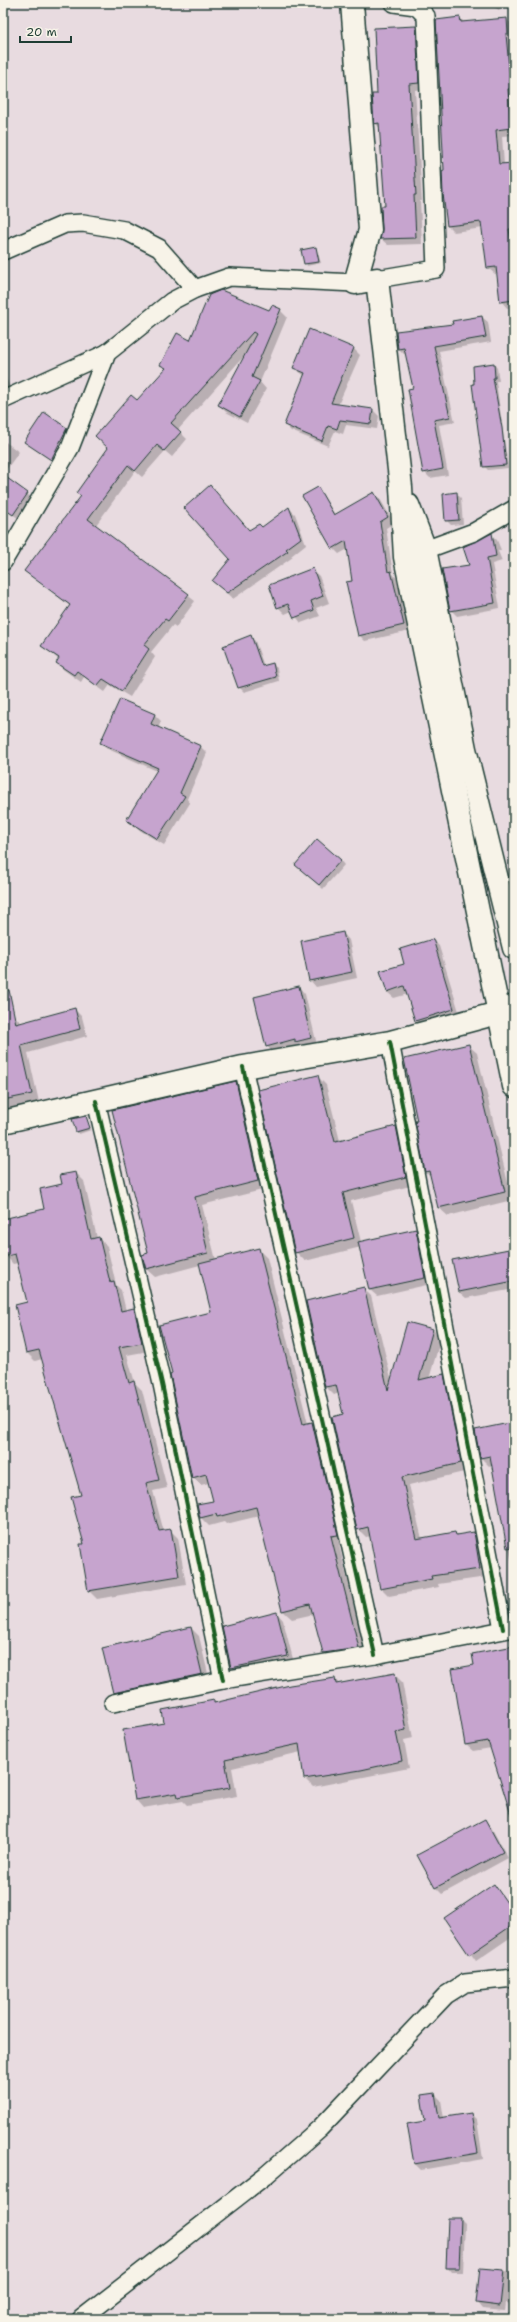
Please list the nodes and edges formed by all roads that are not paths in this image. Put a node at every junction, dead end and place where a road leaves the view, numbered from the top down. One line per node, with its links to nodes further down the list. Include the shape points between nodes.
1 (394, 3): 4 (street, via 416,6 426,16 436,269)
2 (348, 5): 5 (main road, via 370,230)
3 (3, 251): 6 (street, via 65,224 83,223 124,230 159,248)
4 (377, 279): 5 (main road); 9 (main road)
5 (355, 283): 6 (street, via 230,277)
6 (195, 289): 7 (street, via 172,301)
7 (108, 353): 8 (street); 13 (street, via 70,448)
8 (3, 400)
9 (401, 487): 11 (main road); 12 (main road)
10 (514, 509): 11 (street, via 474,532)
11 (425, 550): 12 (street); 14 (main road)
12 (404, 557): 14 (main road)
13 (3, 562)
14 (455, 752): 15 (main road); 16 (main road)
15 (514, 948)
16 (506, 1009): 17 (main road); 19 (main road)
17 (390, 1042): 18 (main road); 22 (street)
18 (243, 1067): 20 (main road); 23 (street)
19 (514, 1086)
20 (96, 1101): 21 (main road); 24 (street, via 162,1384)
21 (3, 1122)
22 (508, 1629): 23 (street)
23 (375, 1655): 24 (street)
24 (224, 1680): 25 (street)
25 (113, 1703)
26 (514, 1978): 27 (street, via 465,1983 446,1995 320,2128 266,2175)
27 (81, 2319)

